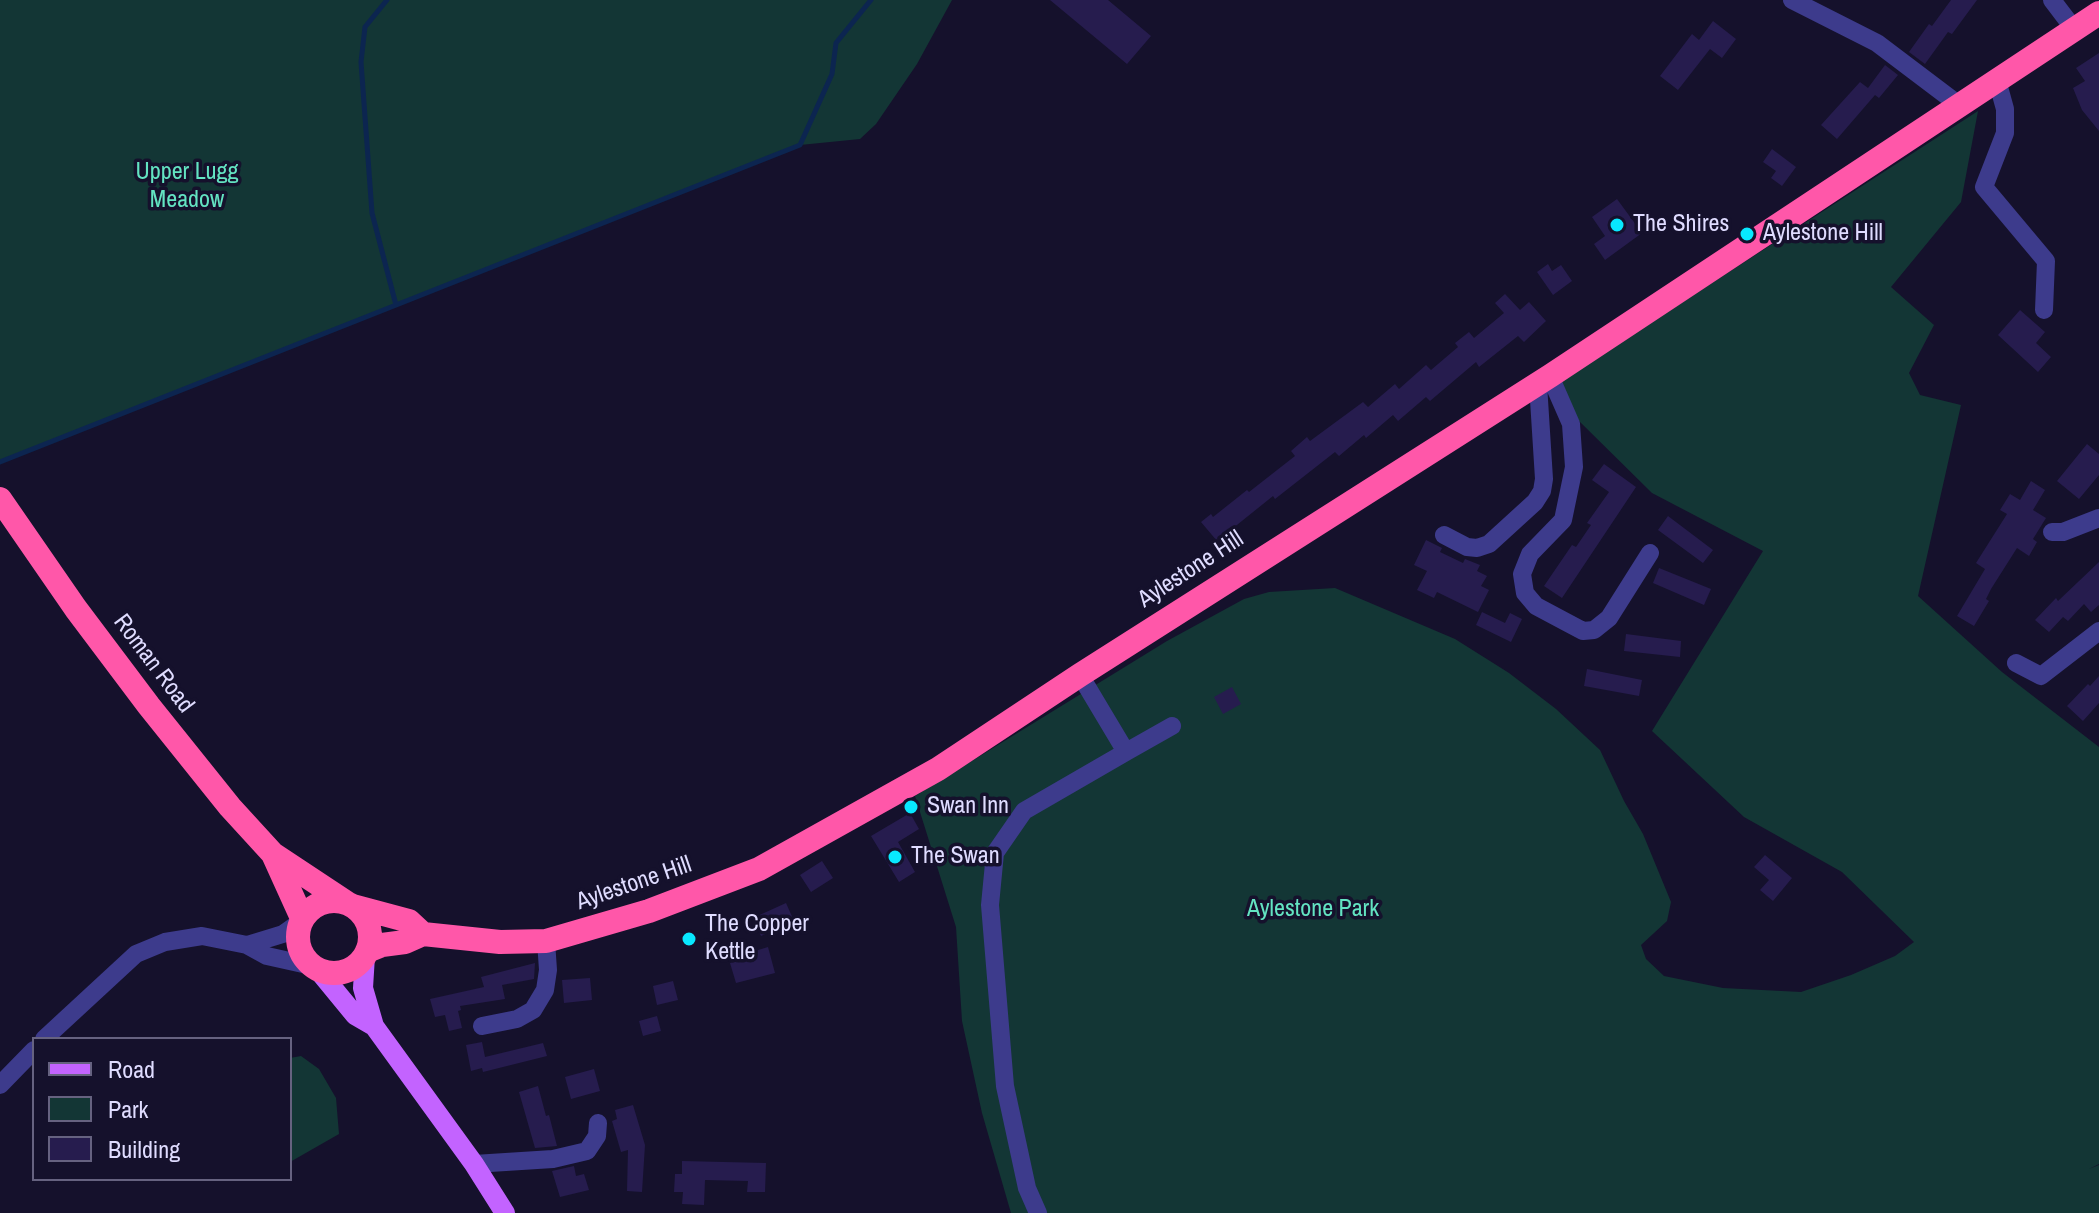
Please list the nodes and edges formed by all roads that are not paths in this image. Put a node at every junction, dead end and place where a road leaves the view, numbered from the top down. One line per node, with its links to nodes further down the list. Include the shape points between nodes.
1 (1792, 0): 6 (street, via 1877,43)
2 (2052, 0): 4 (street)
3 (2099, 13): 4 (highway, Aylestone Hill)
4 (2074, 29): 5 (highway, Aylestone Hill)
5 (1997, 80): 6 (highway, Aylestone Hill); 7 (street, via 2005,133 1984,187 2046,261)
6 (1959, 105): 8 (highway, Aylestone Hill)
7 (2044, 310)
8 (1544, 380): 12 (street, via 1544,479 1535,502 1489,544 1467,547); 13 (street, via 1571,424 1574,467 1563,520 1530,554 1522,574 1525,593 1536,606 1583,631 1594,630 1609,618); 16 (highway, Aylestone Hill)
9 (0, 499): 19 (highway, Roman Road, via 167,730)
10 (2099, 518): 11 (street)
11 (2052, 532)
12 (1444, 535)
13 (1650, 553)
14 (2099, 631): 15 (street, via 2041,676)
15 (2016, 663)
16 (1080, 675): 18 (street); 23 (highway, Aylestone Hill, via 938,769 759,869 649,911)
17 (1172, 726): 18 (street)
18 (1126, 752): 35 (street, via 1024,811 995,853 990,905 1005,1086 1027,1188)
19 (273, 854): 20 (highway, Roman Road); 21 (highway, Roman Road)
20 (350, 904): 21 (highway, via 326,901); 22 (highway, Aylestone Hill, via 409,921); 25 (highway, via 361,912 370,931)
21 (301, 920): 24 (street, via 283,934); 26 (highway, via 298,946)
22 (423, 934): 23 (highway, Aylestone Hill); 25 (highway, Aylestone Hill)
23 (546, 941): 28 (street, via 545,990 533,1010)
24 (247, 945): 26 (street, via 267,956); 29 (street, via 202,936 136,954)
25 (366, 954): 26 (highway, via 349,970 328,973); 27 (main road, via 363,988)
26 (315, 968): 27 (main road, via 355,1015)
27 (374, 1026): 33 (main road)
28 (482, 1026)
29 (46, 1037)
30 (32, 1052): 31 (street)
31 (0, 1085)
32 (598, 1123): 33 (street, via 587,1151 553,1159)
33 (474, 1164): 34 (main road)
34 (505, 1213)
35 (1038, 1213)

